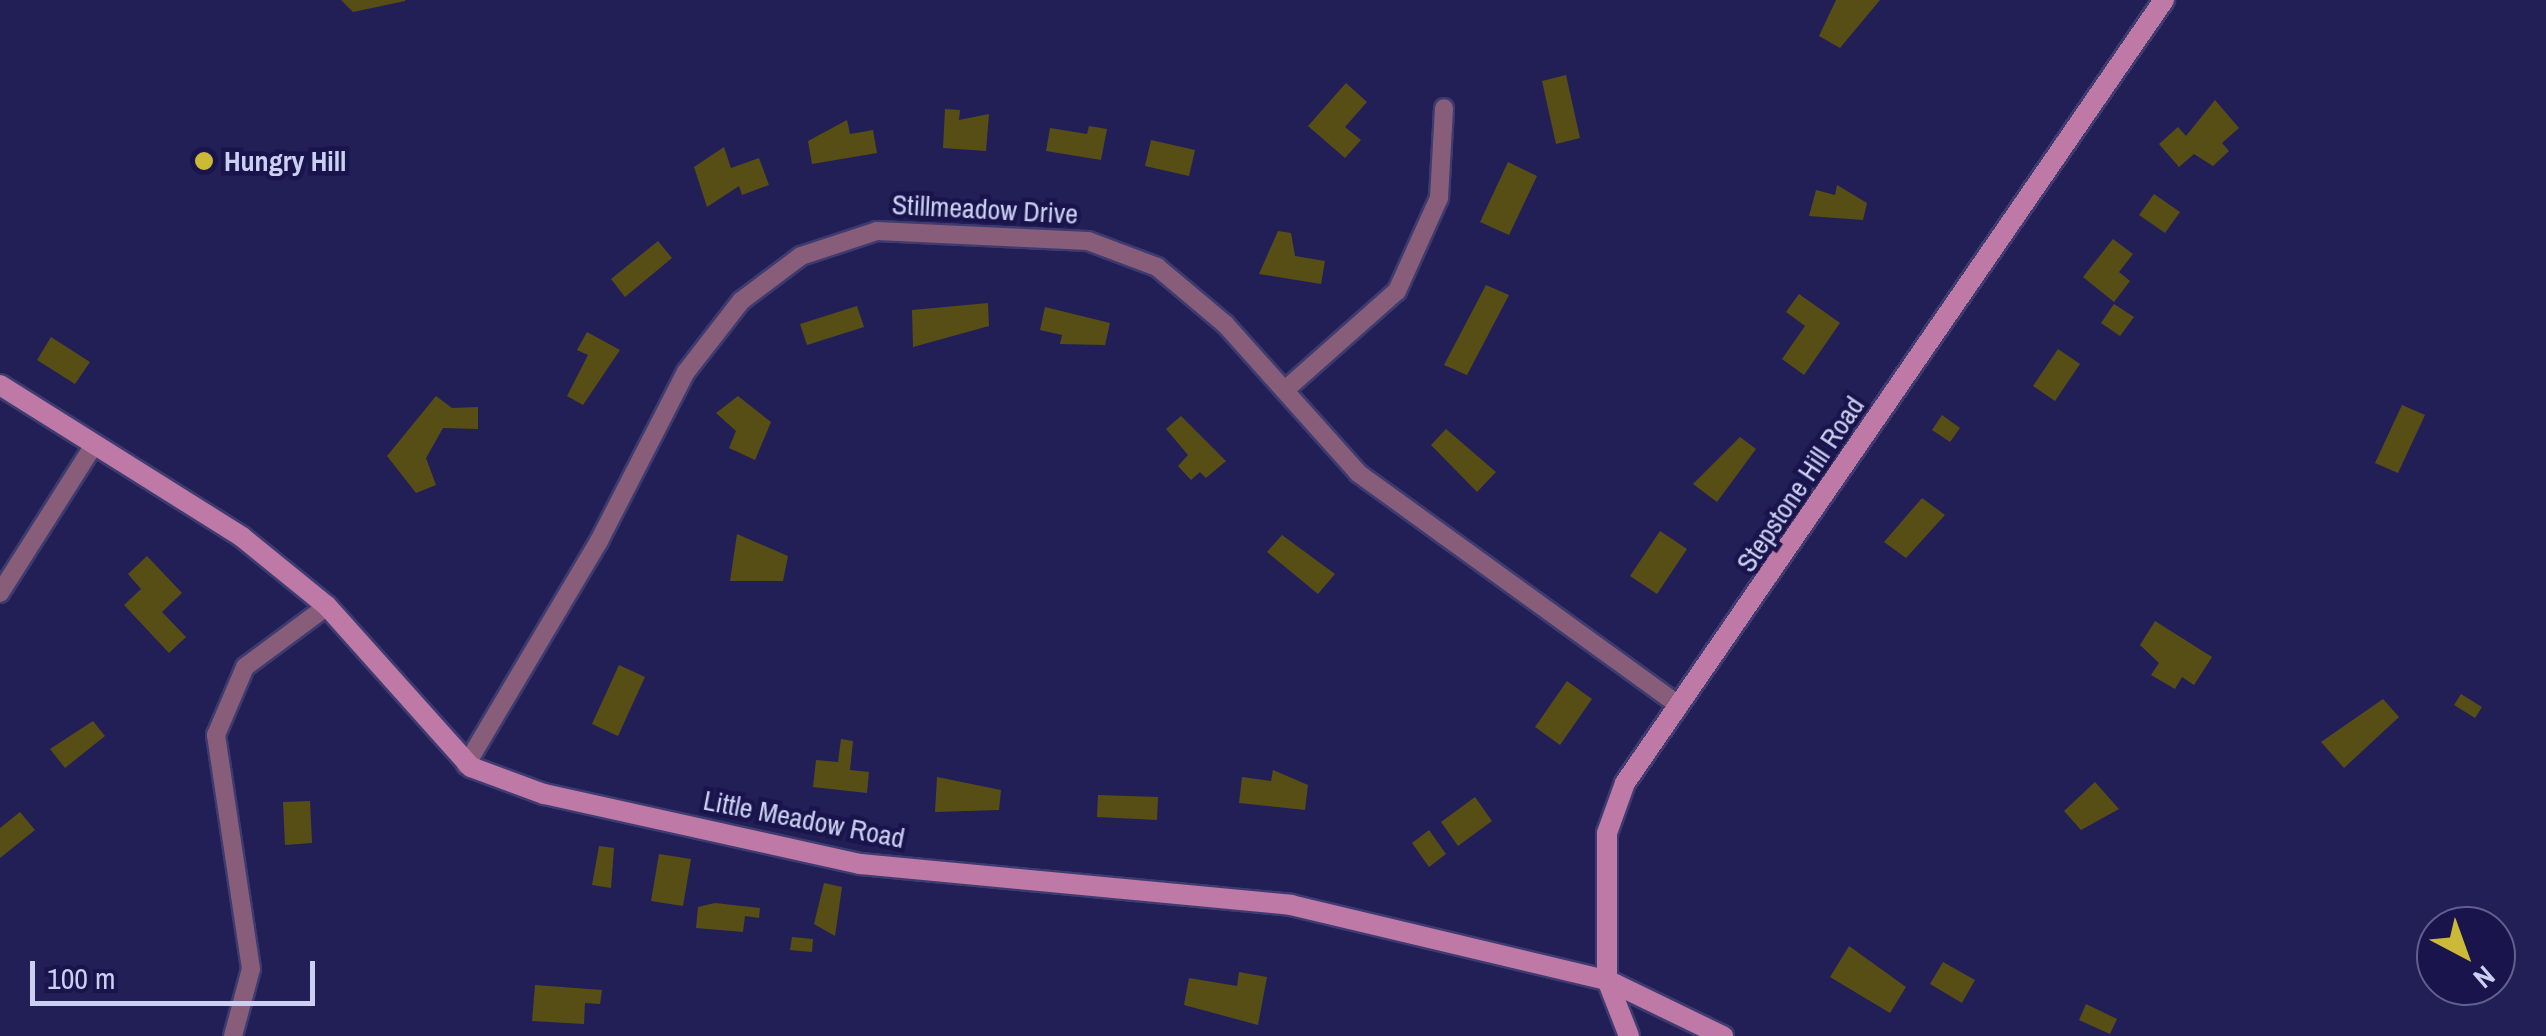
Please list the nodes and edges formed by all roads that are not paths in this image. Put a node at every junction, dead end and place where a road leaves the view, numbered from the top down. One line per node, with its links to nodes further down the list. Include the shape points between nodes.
1 (2164, 0): 8 (street, Stepstone Hill Road)
2 (1444, 108): 4 (street, via 1440,198 1397,292)
3 (0, 386): 5 (street, Little Meadow Road)
4 (1284, 390): 8 (street, Stillmeadow Drive, via 1358,473); 9 (street, Stillmeadow Drive, via 1156,267 1088,242 878,230 800,256 741,301 686,372 554,623)
5 (92, 448): 6 (street); 7 (street, Little Meadow Road, via 242,537)
6 (0, 593)
7 (327, 606): 9 (street, Little Meadow Road); 11 (street, via 245,666 216,735 252,969)
8 (1678, 705): 10 (street, Stepstone Hill Road, via 1625,784 1607,833)
9 (466, 765): 10 (street, Little Meadow Road, via 544,794 860,864 1224,894)
10 (1607, 980): 12 (street, Stepstone Hill Road); 13 (street, Little Meadow Road)
11 (233, 1036)
12 (1629, 1036)
13 (1723, 1036)

